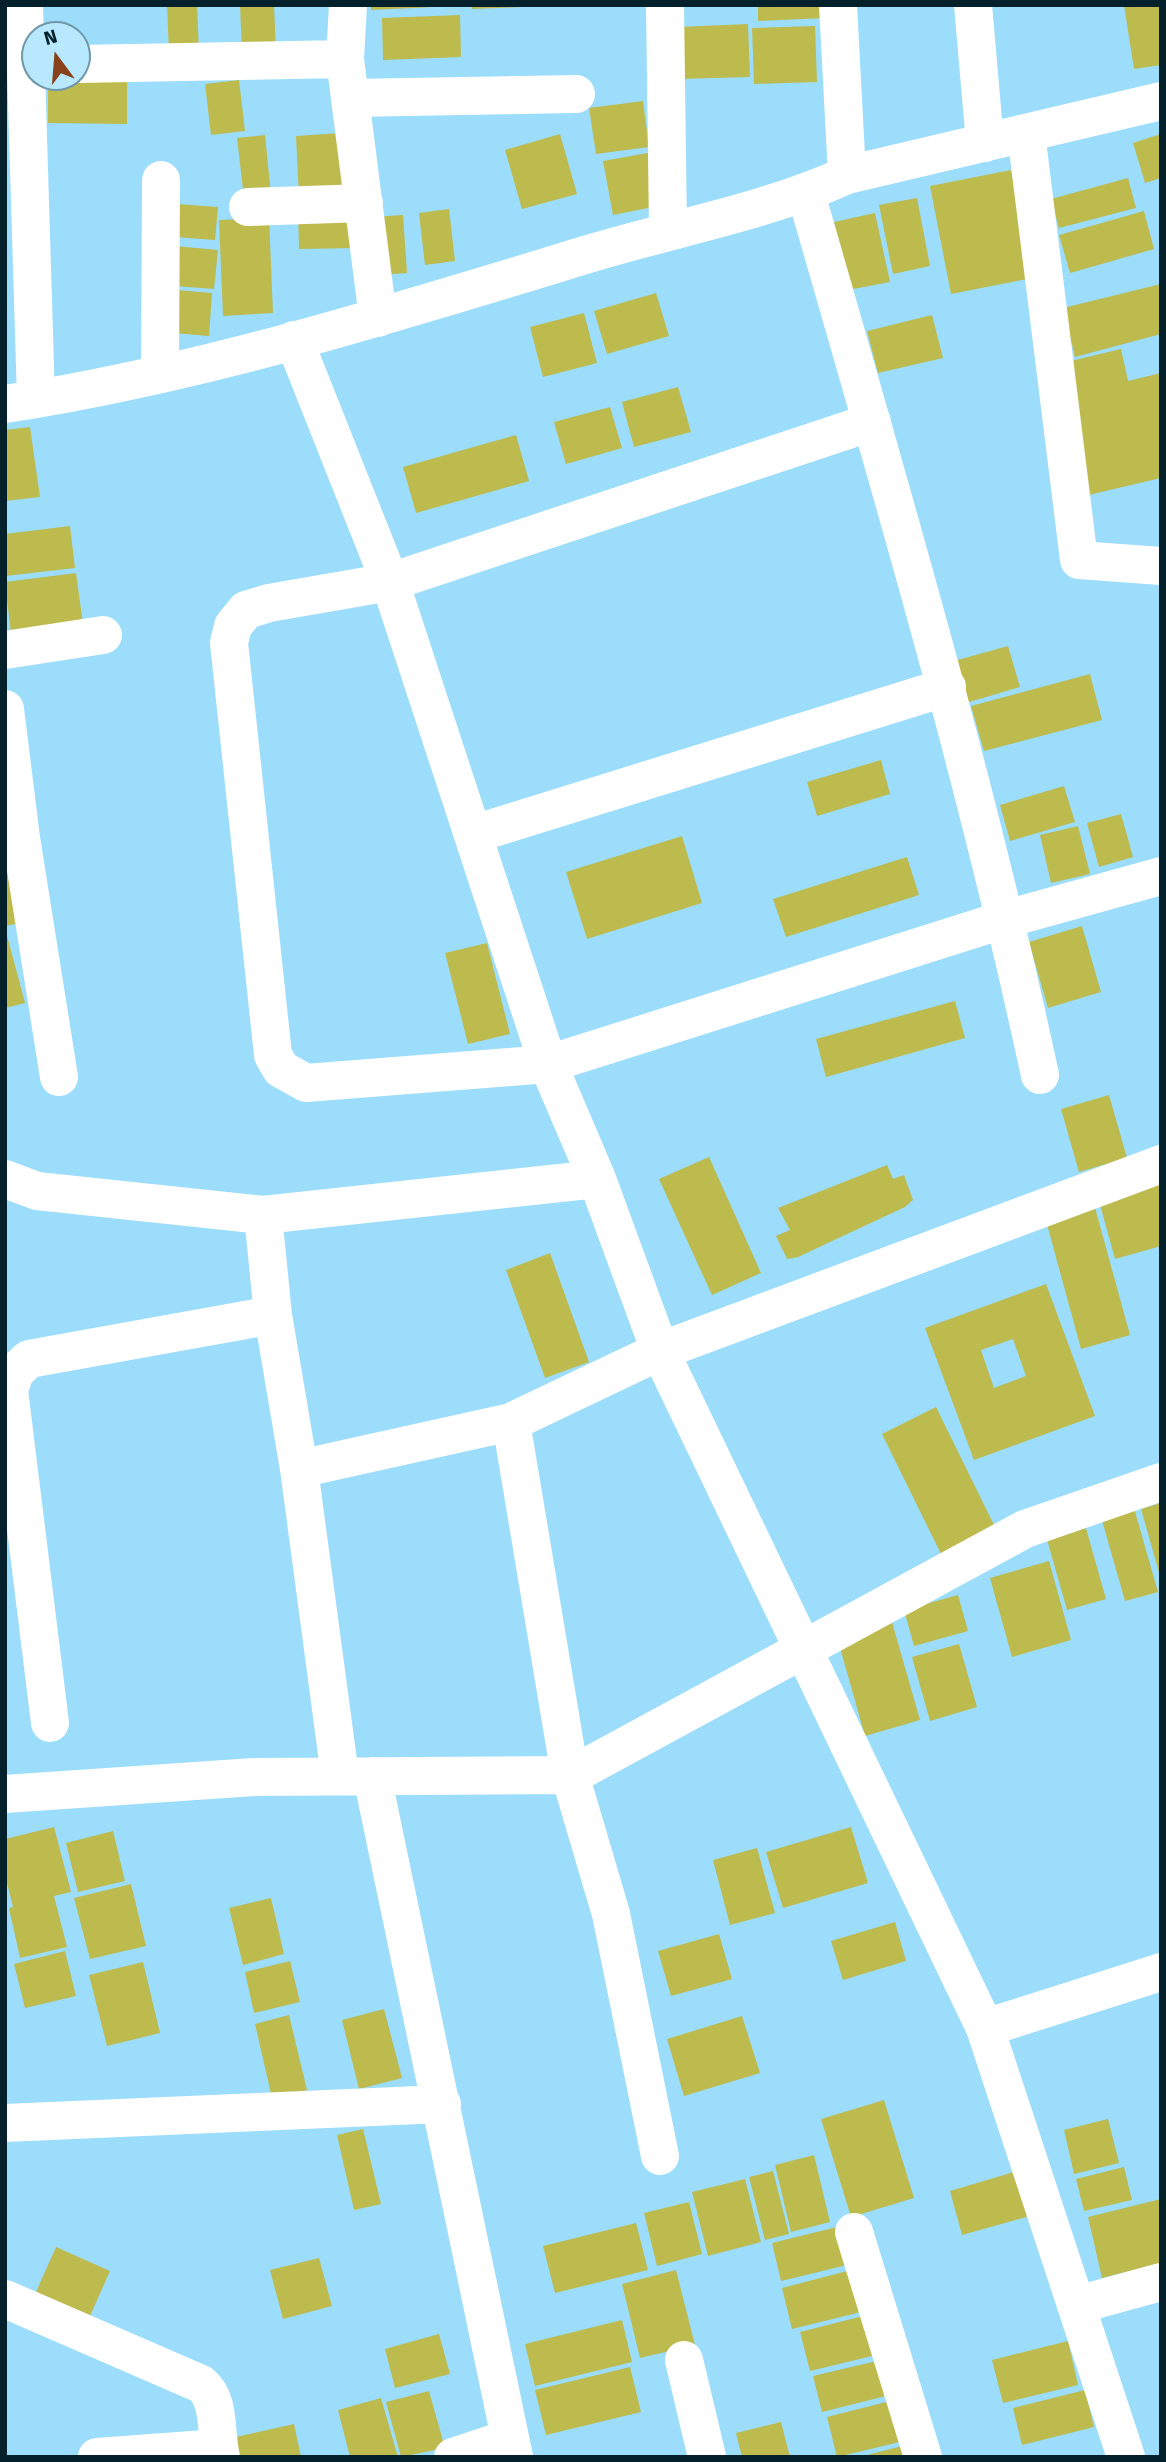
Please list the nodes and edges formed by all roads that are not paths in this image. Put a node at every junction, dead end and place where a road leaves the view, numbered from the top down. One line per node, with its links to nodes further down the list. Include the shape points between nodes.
1 (348, 5): 5 (street)
2 (666, 5): 18 (street)
3 (838, 5): 13 (street)
4 (973, 5): 12 (street)
5 (345, 59): 6 (street); 9 (street)
6 (91, 64)
7 (22, 91): 22 (street)
8 (576, 94): 9 (street)
9 (350, 98): 16 (street)
10 (1161, 101): 11 (street)
11 (1026, 133): 12 (street); 24 (street, via 1079,560)
12 (985, 143): 13 (street)
13 (847, 175): 15 (street)
14 (162, 180): 21 (street)
15 (806, 194): 18 (street); 23 (street)
16 (364, 203): 17 (street); 19 (street)
17 (248, 207)
18 (668, 230): 19 (street)
19 (378, 318): 20 (street)
20 (294, 340): 21 (street); 25 (street)
21 (160, 373): 22 (street)
22 (21, 402)
23 (872, 422): 25 (street); 28 (street)
24 (1161, 566)
25 (390, 582): 30 (street); 34 (street, via 269,603 246,610 233,626 229,643 273,1055 281,1069 306,1083)
26 (103, 635): 27 (street)
27 (5, 650)
28 (947, 687): 30 (street); 33 (street)
29 (5, 709): 31 (street)
30 (474, 834): 34 (street)
31 (13, 839): 36 (street)
32 (1161, 876): 33 (street)
33 (1006, 919): 34 (street); 35 (street)
34 (548, 1064): 39 (street)
35 (1040, 1075)
36 (59, 1077)
37 (1161, 1164): 42 (street)
38 (5, 1179): 40 (street, via 37,1191)
39 (597, 1180): 40 (street); 42 (street)
40 (264, 1215): 41 (street)
41 (273, 1315): 44 (street); 47 (street, via 29,1359 15,1372 9,1390)
42 (660, 1351): 43 (street); 46 (street)
43 (511, 1422): 44 (street); 48 (street)
44 (299, 1469): 49 (street)
45 (1161, 1482): 46 (street, via 1025,1529)
46 (804, 1646): 48 (street); 52 (street)
47 (50, 1723)
48 (570, 1775): 49 (street); 55 (street, via 611,1914)
49 (356, 1776): 50 (street, via 254,1777); 53 (street)
50 (5, 1794)
51 (1161, 1972): 52 (street)
52 (985, 2028): 59 (street)
53 (442, 2104): 54 (street); 61 (street)
54 (5, 2123)
55 (660, 2156)
56 (854, 2232): 66 (street)
57 (1161, 2282): 59 (street)
58 (5, 2300): 62 (street, via 201,2384 214,2404)
59 (1077, 2305): 67 (street)
60 (684, 2360): 65 (street)
61 (512, 2447): 64 (street)
62 (220, 2452): 63 (street)
63 (97, 2457)
64 (453, 2457)
65 (707, 2457)
66 (923, 2457)
67 (1126, 2457)

